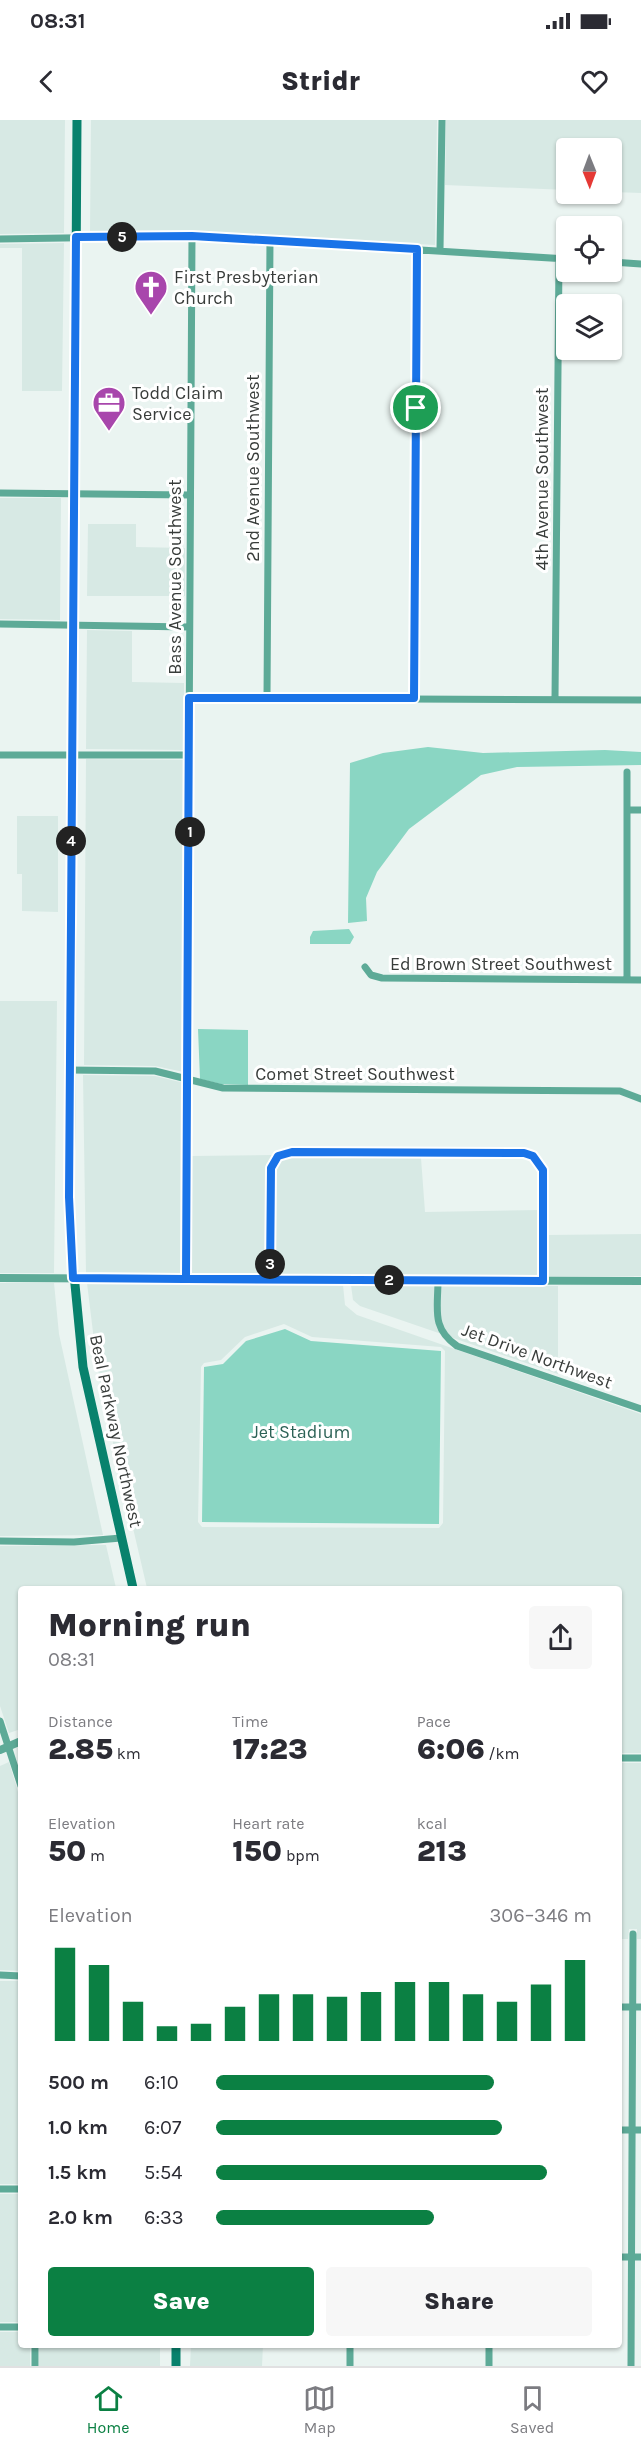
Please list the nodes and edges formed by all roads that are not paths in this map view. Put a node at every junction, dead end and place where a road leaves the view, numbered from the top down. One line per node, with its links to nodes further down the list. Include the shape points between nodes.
1 (77, 120): 4 (main road, Beal Parkway Northwest)
2 (442, 120): 8 (street)
3 (192, 236): 4 (street); 6 (street); 15 (street, Bass Avenue Southwest)
4 (76, 237): 5 (street); 14 (main road, Beal Parkway Northwest)
5 (0, 239)
6 (270, 239): 7 (street); 20 (street, 2nd Avenue Southwest)
7 (417, 249): 8 (street); 21 (street)
8 (440, 250): 9 (street)
9 (556, 258)
10 (622, 263): 11 (street)
11 (641, 264)
12 (563, 282): 22 (street, 4th Avenue Southwest)
13 (0, 493): 14 (street)
14 (74, 494): 15 (street); 17 (main road, Beal Parkway Northwest)
15 (190, 495): 18 (street, Bass Avenue Southwest)
16 (0, 624): 17 (street)
17 (73, 625): 18 (street); 24 (main road, Beal Parkway Northwest)
18 (189, 627): 19 (street, Bass Avenue Southwest)
19 (189, 698): 20 (street); 26 (street, Bass Avenue Southwest)
20 (267, 698): 21 (street)
21 (414, 698): 22 (street)
22 (555, 699): 23 (street)
23 (641, 700)
24 (72, 754): 25 (street); 26 (street); 33 (main road, Beal Parkway Northwest)
25 (0, 755)
26 (188, 755): 34 (street, Bass Avenue Southwest)
27 (627, 772): 28 (street)
28 (627, 810): 29 (street); 31 (street)
29 (641, 810)
30 (364, 967): 31 (street, Ed Brown Street Southwest, via 371,975 382,978)
31 (627, 980): 32 (street, Ed Brown Street Southwest)
32 (641, 980)
33 (69, 1070): 34 (street, Comet Street Southwest, via 155,1071); 37 (main road, Beal Parkway Northwest)
34 (188, 1079): 35 (street, Comet Street Southwest, via 223,1088 620,1091); 38 (street, Bass Avenue Southwest)
35 (641, 1099)
36 (0, 1278): 37 (street)
37 (73, 1278): 38 (street); 44 (main road, Beal Parkway Northwest, via 83,1367)
38 (186, 1279): 39 (street)
39 (270, 1279): 40 (street); 41 (street, via 271,1168 281,1154 524,1153 533,1156 543,1170)
40 (438, 1280): 41 (street); 43 (street, Jet Drive Northwest, via 439,1325 447,1339 458,1346)
41 (543, 1281): 42 (street)
42 (641, 1281)
43 (641, 1409)
44 (121, 1538): 45 (street); 46 (main road, Beal Parkway Northwest)
45 (0, 1541)
46 (133, 1586)
47 (0, 1721): 48 (street)
48 (4, 1748): 51 (street)
49 (622, 1758): 50 (street)
50 (641, 1758)
51 (18, 1779)
52 (633, 1934): 56 (street)
53 (0, 1976): 54 (street)
54 (18, 1976)
55 (622, 2007): 56 (street)
56 (632, 2007): 57 (street); 59 (street)
57 (641, 2007)
58 (622, 2130): 59 (street)
59 (631, 2130): 60 (street); 64 (street)
60 (641, 2130)
61 (0, 2189): 62 (street)
62 (18, 2189)
63 (622, 2257): 64 (street)
64 (631, 2257): 65 (street); 76 (street)
65 (641, 2257)
66 (0, 2327): 67 (street)
67 (18, 2327)
68 (34, 2348): 72 (street)
69 (176, 2348): 73 (main road)
70 (350, 2348): 74 (street)
71 (489, 2348): 75 (street)
72 (35, 2366)
73 (176, 2366)
74 (350, 2366)
75 (489, 2366)
76 (631, 2366)

